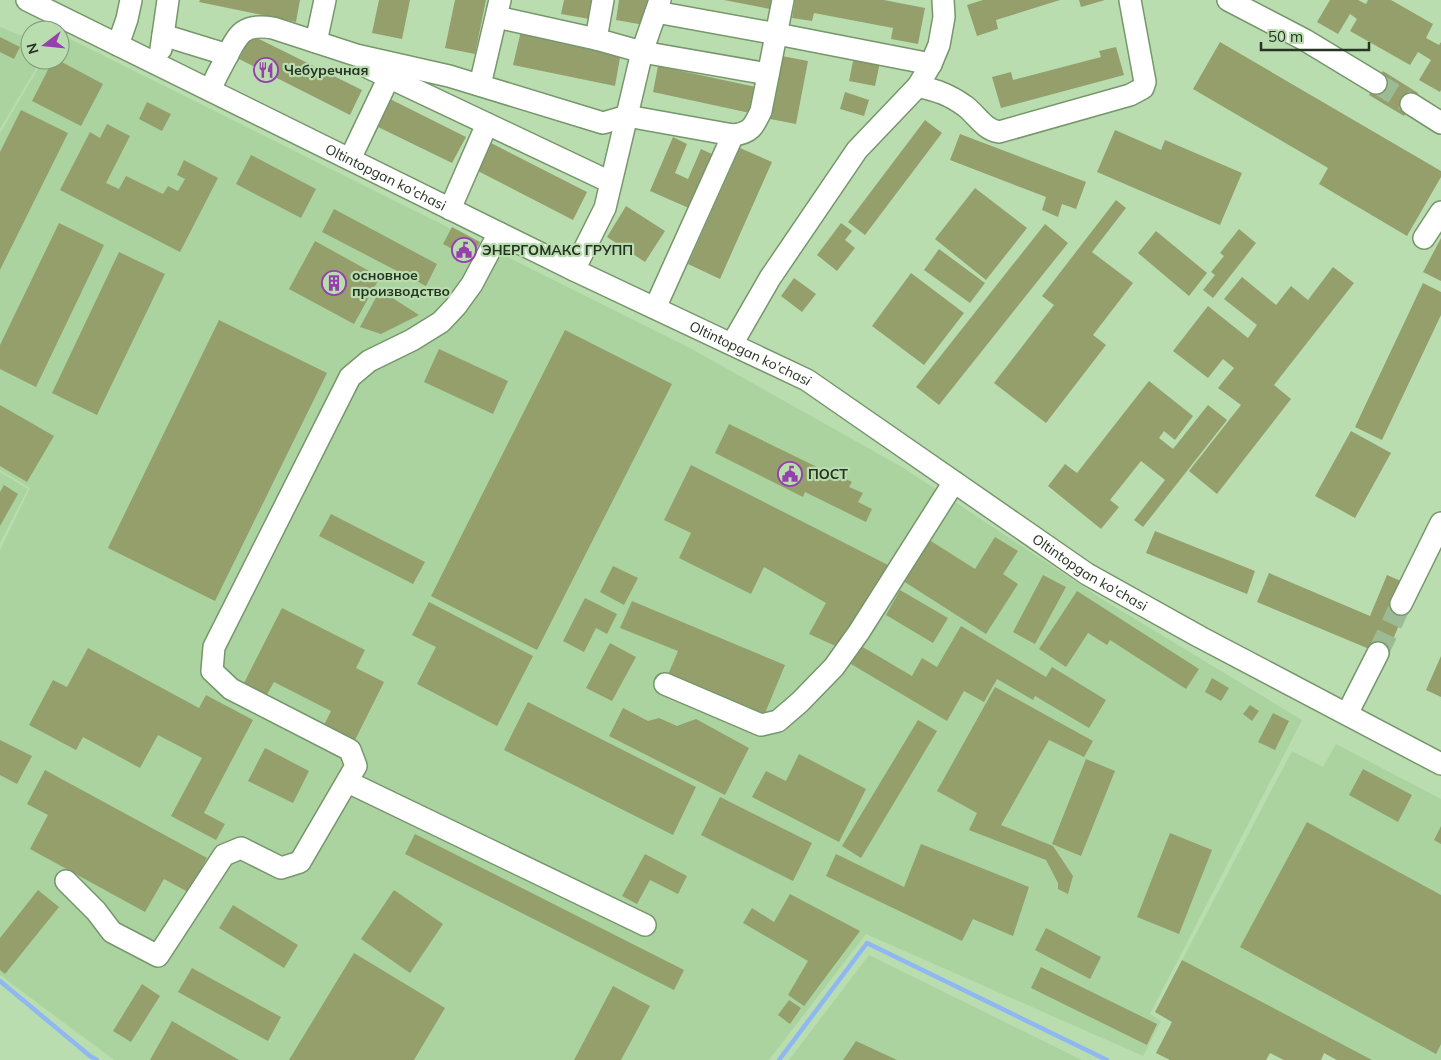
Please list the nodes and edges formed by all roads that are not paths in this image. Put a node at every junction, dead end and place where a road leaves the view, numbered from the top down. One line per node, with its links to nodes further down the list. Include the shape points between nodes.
1 (131, 0): 16 (street)
2 (168, 0): 13 (street)
3 (325, 0): 15 (street)
4 (603, 0): 14 (street)
5 (783, 0): 12 (street)
6 (943, 0): 21 (street, via 944,17 939,45)
7 (1130, 0): 26 (street, via 1145,82 1143,88 1130,94 999,132 991,130 967,107 944,92)
8 (1228, 0): 24 (street)
9 (37, 2): 16 (street, Oltintopgan ko'chasi)
10 (658, 6): 12 (street); 17 (street)
11 (498, 8): 14 (street); 25 (street)
12 (777, 34): 21 (street); 22 (street)
13 (163, 35): 18 (street); 20 (street)
14 (596, 40): 17 (street)
15 (316, 42): 18 (street, via 260,26 237,37); 19 (street)
16 (118, 45): 20 (street, Oltintopgan ko'chasi)
17 (642, 52): 22 (street); 29 (street)
18 (228, 55): 27 (street)
19 (356, 55): 23 (street, via 357,62); 25 (street)
20 (158, 64): 27 (street, Oltintopgan ko'chasi)
21 (931, 64): 26 (street)
22 (768, 74): 32 (street, via 761,111 755,124 745,133)
23 (389, 77): 31 (street); 33 (street)
24 (1376, 83)
25 (480, 86): 29 (street, via 603,122)
26 (918, 86): 41 (street, via 857,150 770,278)
27 (210, 90): 33 (street, Oltintopgan ko'chasi)
28 (1411, 104): 30 (street)
29 (627, 116): 32 (street); 34 (street)
30 (1441, 123)
31 (487, 124): 34 (street); 35 (street)
32 (733, 135): 40 (street)
33 (350, 159): 35 (street, Oltintopgan ko'chasi)
34 (610, 182): 39 (street, via 604,208)
35 (450, 209): 37 (street, Oltintopgan ko'chasi)
36 (1441, 212): 38 (street)
37 (498, 232): 39 (street, Oltintopgan ko'chasi); 49 (street, via 472,284 441,322 369,362 350,377 214,647 212,671 231,689 350,750 356,766)
38 (1424, 238)
39 (574, 270): 40 (street, Oltintopgan ko'chasi)
40 (655, 308): 41 (street, Oltintopgan ko'chasi)
41 (732, 344): 42 (street, Oltintopgan ko'chasi, via 807,380)
42 (954, 482): 46 (street, via 834,667 778,721 761,725); 47 (street, Oltintopgan ko'chasi, via 1087,574)
43 (1441, 523): 44 (street)
44 (1400, 604)
45 (1378, 653): 47 (street)
46 (665, 684)
47 (1347, 714): 48 (street, Oltintopgan ko'chasi)
48 (1441, 764)
49 (348, 782): 50 (street, via 300,862 281,868 241,848 224,855 158,956 112,932); 51 (street)
50 (66, 880)
51 (645, 925)

